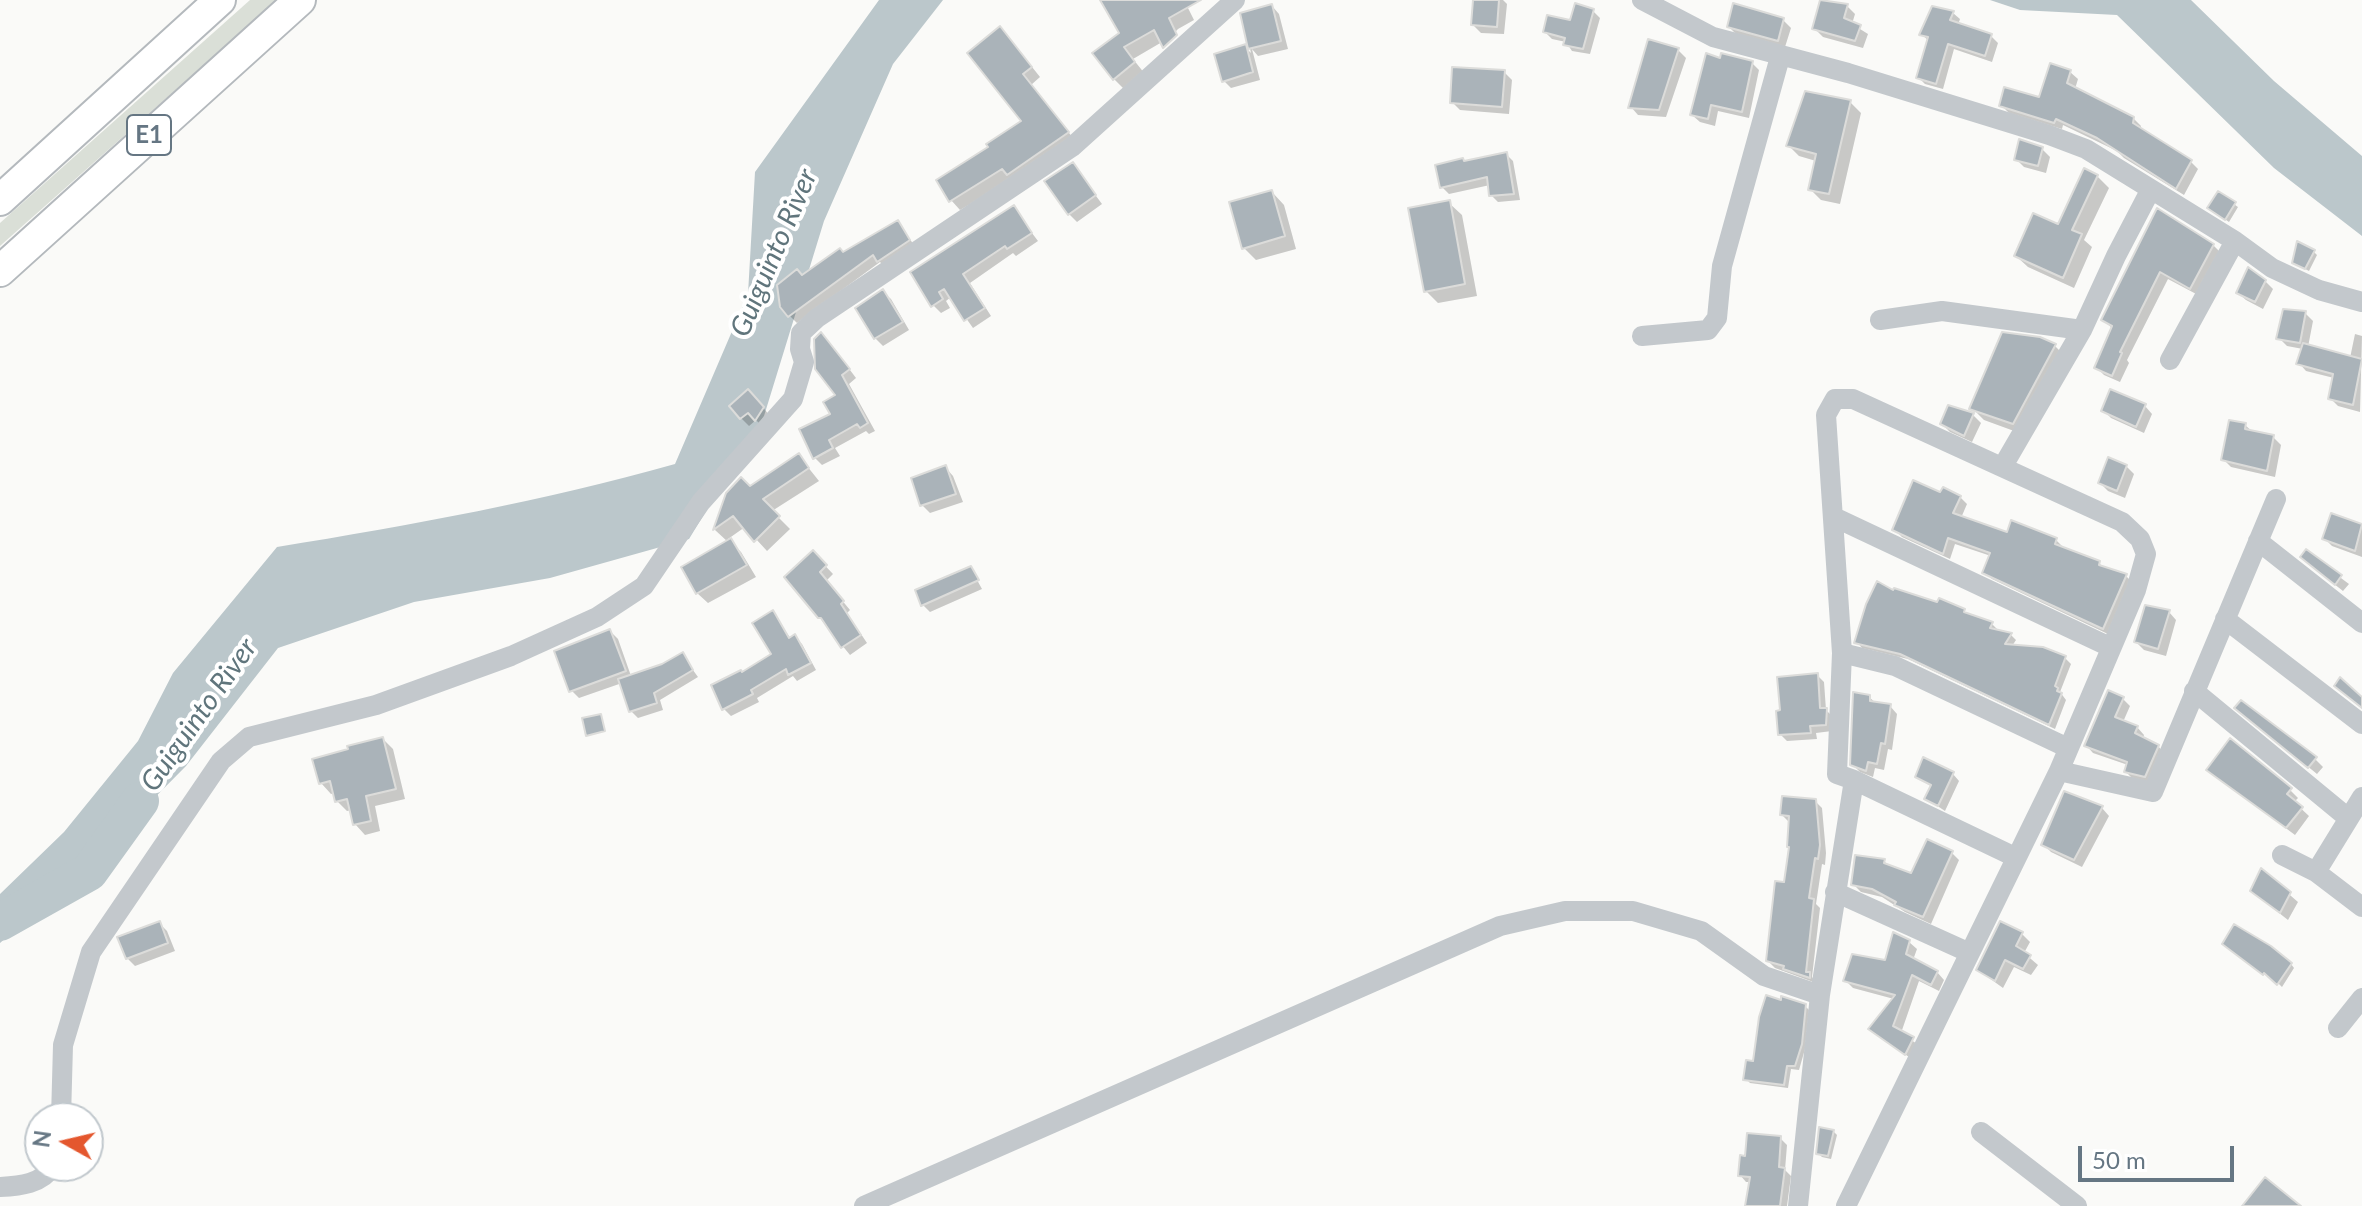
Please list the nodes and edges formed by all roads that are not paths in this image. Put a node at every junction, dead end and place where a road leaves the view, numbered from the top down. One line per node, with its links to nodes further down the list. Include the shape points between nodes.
1 (220, 0): 7 (highway, E1)
2 (300, 0): 9 (highway, E1)
3 (1235, 0): 39 (street, via 1072,147 801,333 804,362 793,399 701,502 644,586 597,617 511,656 376,705 249,737 221,761 91,952 63,1045)
4 (1642, 0): 5 (street, via 1713,37)
5 (1780, 57): 6 (street, via 2049,135 2086,149); 13 (street, via 1722,266 1717,318 1708,330)
6 (2151, 189): 8 (street); 12 (street)
7 (0, 200)
8 (2235, 241): 10 (street, via 2284,274); 14 (street)
9 (0, 271)
10 (2362, 302)
11 (1880, 320): 12 (street, via 1942,311)
12 (2082, 330): 15 (street)
13 (1642, 336)
14 (2170, 360)
15 (2003, 466): 17 (street, via 1853,399 1835,399 1826,415); 21 (street, via 2122,522 2140,539 2146,554 2136,590)
16 (2276, 499): 18 (street)
17 (1834, 517): 21 (street); 22 (street)
18 (2258, 541): 19 (street); 20 (street)
19 (2225, 619): 23 (street); 24 (street)
20 (2362, 623)
21 (2110, 647): 25 (street)
22 (1842, 653): 25 (street, via 1895,666); 27 (street, via 1837,774)
23 (2194, 691): 26 (street, via 2153,792); 29 (street)
24 (2362, 724)
25 (2068, 748): 26 (street)
26 (2059, 771): 31 (street)
27 (1854, 780): 31 (street); 33 (street)
28 (2362, 797): 29 (street)
29 (2348, 818): 32 (street)
30 (2282, 855): 32 (street)
31 (2015, 857): 35 (street)
32 (2316, 872): 34 (street)
33 (1835, 892): 35 (street); 36 (street)
34 (2362, 907)
35 (1970, 953): 45 (street)
36 (1820, 995): 43 (street, via 1764,976 1701,931 1633,911 1565,911 1500,926); 44 (street)
37 (2362, 998): 38 (street)
38 (2338, 1028)
39 (61, 1102)
40 (1981, 1132): 46 (street)
41 (31, 1182): 42 (street)
42 (0, 1187)
43 (864, 1206)
44 (1798, 1206)
45 (1846, 1206)
46 (2077, 1206)

